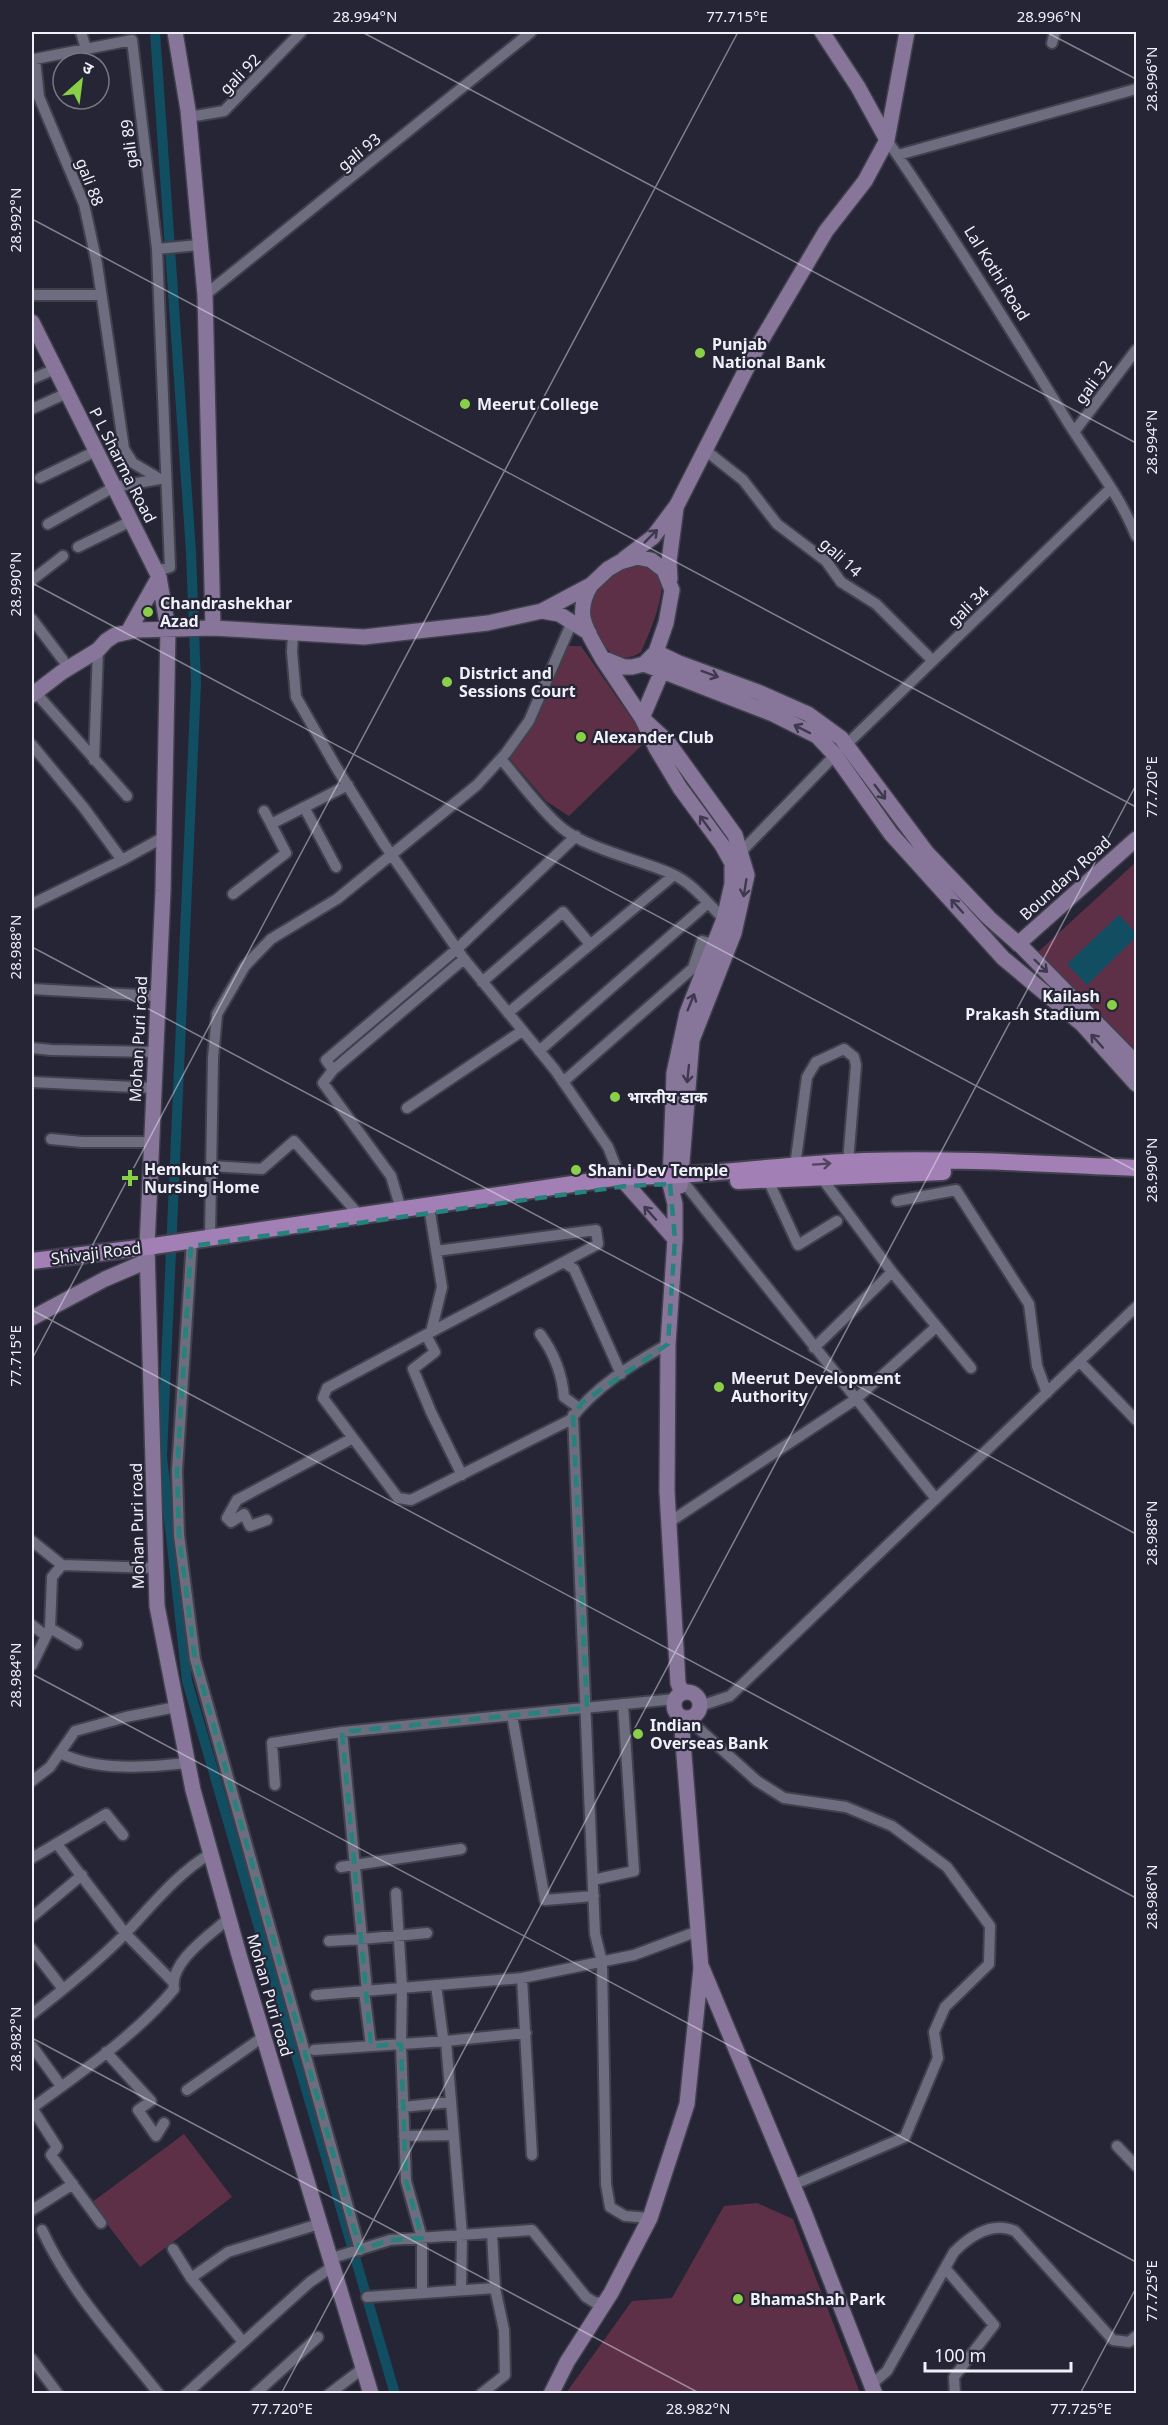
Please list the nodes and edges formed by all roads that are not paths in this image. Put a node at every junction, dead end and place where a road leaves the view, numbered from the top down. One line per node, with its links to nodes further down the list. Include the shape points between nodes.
1 (81, 32): 7 (street)
2 (175, 32): 10 (street)
3 (301, 32): 10 (street, gali 92, via 224,111)
4 (531, 32): 17 (street, gali 93)
5 (822, 32): 11 (street, Lal Kothi Road)
6 (906, 32): 11 (street)
7 (86, 49): 9 (street, gali 88, via 35,59); 14 (street, gali 89, via 132,40)
8 (1137, 89): 12 (street)
9 (35, 98): 16 (street, gali 88, via 84,204)
10 (189, 117): 13 (street)
11 (887, 140): 12 (street, Lal Kothi Road); 25 (street, via 865,181 826,231 763,337)
12 (898, 155): 24 (street, Lal Kothi Road)
13 (199, 244): 14 (street); 17 (street)
14 (157, 249): 37 (street, via 170,567)
15 (32, 295): 16 (street)
16 (101, 295): 28 (street, gali 88, via 124,449 133,464 160,480)
17 (205, 295): 44 (street)
18 (32, 325): 20 (street, P L Sharma Road)
19 (1137, 350): 24 (street, gali 32)
20 (55, 369): 21 (street); 22 (street, P L Sharma Road)
21 (32, 379)
22 (67, 393): 23 (street); 26 (street, P L Sharma Road)
23 (32, 408)
24 (1074, 432): 29 (street, Lal Kothi Road)
25 (705, 450): 30 (street); 53 (street, gali 14, via 743,480 777,524 826,561 841,582 876,604)
26 (96, 451): 27 (street); 28 (street, P L Sharma Road)
27 (39, 478)
28 (114, 487): 31 (street, P L Sharma Road); 32 (street)
29 (1111, 488): 33 (street, Lal Kothi Road, via 1126,509); 53 (street, gali 34)
30 (677, 505): 36 (street, one-way to 30, via 653,537); 39 (street)
31 (131, 521): 34 (street); 37 (street, P L Sharma Road)
32 (48, 524)
33 (1137, 536)
34 (78, 547)
35 (63, 556): 38 (street)
36 (620, 562): 39 (street, via 638,557 651,560 664,570); 40 (street)
37 (158, 574): 45 (street, P L Sharma Road); 46 (street)
38 (32, 580)
39 (670, 582): 50 (street, via 669,611)
40 (591, 585): 41 (street); 48 (street, via 582,604)
41 (542, 611): 43 (street, via 560,614); 47 (street, via 488,623 364,638)
42 (32, 619): 52 (street)
43 (572, 622): 48 (street); 60 (street, via 529,721)
44 (208, 628): 45 (street); 47 (street)
45 (168, 629): 46 (street); 68 (street, Mohan Puri road)
46 (128, 632): 49 (street, via 115,635)
47 (293, 633): 62 (street, via 296,698)
48 (589, 633): 51 (street)
49 (102, 646): 52 (street, via 94,642); 56 (street); 61 (street)
50 (656, 652): 54 (street); 59 (street, one-way to 59, via 808,714 841,738)
51 (602, 658): 54 (street, via 624,667); 57 (street)
52 (63, 660): 56 (street)
53 (933, 661): 59 (street, gali 34)
54 (645, 664): 55 (street)
55 (662, 671): 57 (street); 59 (street, one-way to 55, via 773,714)
56 (33, 690): 61 (street)
57 (642, 718): 71 (street, via 656,748)
58 (32, 745): 72 (street)
59 (841, 750): 71 (street, gali 34); 81 (street, one-way to 81, via 927,853); 96 (street, one-way to 59, via 1082,1024 1004,958 891,834)
60 (501, 759): 67 (street, via 562,829); 70 (street, via 477,785)
61 (94, 760): 63 (street)
62 (348, 785): 64 (street); 70 (street)
63 (127, 796)
64 (304, 807): 66 (street); 73 (street)
65 (264, 811): 66 (street)
66 (271, 824): 75 (street, via 286,853)
67 (576, 836): 74 (street); 82 (street)
68 (164, 837): 72 (street); 86 (street, Mohan Puri road)
69 (1137, 839): 81 (street, Boundary Road)
70 (392, 855): 82 (street); 102 (street, via 337,899 271,939 245,966 218,1014)
71 (736, 856): 78 (street); 109 (street, one-way to 109, via 747,875 744,896 734,933 692,1040)
72 (123, 860): 77 (street)
73 (336, 867)
74 (674, 875): 76 (street, via 696,888); 79 (street)
75 (233, 894)
76 (708, 903): 78 (street); 90 (street)
77 (32, 904)
78 (724, 919): 80 (street)
79 (590, 944): 84 (street, via 563,912); 87 (street)
80 (715, 944): 95 (street, via 702,941 693,968); 109 (street, one-way to 80, via 674,1073 687,1013)
81 (1018, 944): 92 (street, one-way to 92)
82 (457, 949): 83 (street); 93 (street, via 326,1060)
83 (464, 959): 84 (street); 93 (street)
84 (482, 982): 87 (street)
85 (32, 989): 86 (street)
86 (158, 996): 91 (street, Mohan Puri road)
87 (508, 1013): 88 (street)
88 (522, 1030): 90 (street); 98 (street)
89 (32, 1048): 91 (street)
90 (539, 1051): 95 (street)
91 (156, 1052): 97 (street, Mohan Puri road)
92 (1137, 1063)
93 (333, 1070): 113 (street, via 323,1083 391,1176)
94 (32, 1082): 97 (street)
95 (563, 1082): 110 (street, via 608,1147)
96 (1137, 1084)
97 (154, 1088): 100 (street, Mohan Puri road)
98 (407, 1108)
99 (51, 1139): 100 (street)
100 (152, 1142): 122 (street, Mohan Puri road)
101 (848, 1162): 103 (main road, one-way to 101); 103 (street, via 856,1065 854,1057 844,1049 816,1062 807,1077); 104 (main road, via 1010,1162)
102 (211, 1166): 115 (street, via 262,1169 294,1141); 118 (street)
103 (795, 1166): 109 (main road)
104 (1137, 1168)
105 (944, 1172): 106 (main road); 108 (main road, via 1017,1170); 111 (street)
106 (821, 1178): 107 (main road); 126 (street)
107 (768, 1180): 109 (main road); 116 (street, via 798,1245)
108 (1137, 1180)
109 (677, 1181): 110 (main road); 119 (street); 133 (street)
110 (623, 1182): 113 (main road); 114 (main road); 119 (street, one-way to 110)
111 (956, 1190): 112 (street); 137 (street, via 1029,1304 1037,1366)
112 (897, 1201)
113 (401, 1209): 115 (main road)
114 (430, 1213): 117 (main road); 121 (street)
115 (359, 1215): 117 (main road)
116 (837, 1221)
117 (264, 1233): 118 (main road); 120 (main road)
118 (210, 1237): 120 (main road)
119 (675, 1239): 132 (street)
120 (190, 1243): 122 (main road); 224 (street, via 177,1471 179,1535 195,1659)
121 (436, 1251): 124 (street, via 596,1230 598,1244); 130 (street, via 442,1287)
122 (152, 1252): 123 (main road, Shivaji Road); 125 (main road); 128 (street); 148 (street, Mohan Puri road)
123 (32, 1261)
124 (565, 1263): 130 (street); 136 (street, via 574,1269)
125 (32, 1267)
126 (892, 1272): 129 (street); 133 (street)
127 (1137, 1307): 134 (street)
128 (32, 1318)
129 (936, 1327): 135 (street); 138 (street)
130 (429, 1334): 141 (street, via 327,1388 324,1398); 142 (street, via 435,1352 413,1369)
131 (540, 1334): 139 (street, via 552,1351 564,1397)
132 (668, 1344): 136 (street); 145 (street)
133 (814, 1348): 138 (street)
134 (1080, 1362): 137 (street); 140 (street)
135 (971, 1368)
136 (621, 1374): 139 (street, via 583,1402)
137 (1047, 1393): 143 (street)
138 (855, 1399): 143 (street); 145 (street)
139 (576, 1412): 142 (street, via 570,1420); 157 (street)
140 (1137, 1420)
141 (353, 1438): 142 (street, via 398,1498 411,1500); 144 (street, via 237,1500 227,1518 231,1522 244,1514 250,1526)
142 (462, 1475)
143 (936, 1499): 155 (street, via 730,1696)
144 (267, 1520)
145 (668, 1523): 153 (street)
146 (32, 1541): 147 (street)
147 (62, 1565): 148 (street); 150 (street, via 52,1577)
148 (156, 1568): 156 (street, Mohan Puri road, via 157,1606)
149 (32, 1625): 150 (street)
150 (48, 1632): 151 (street); 152 (street)
151 (77, 1644)
152 (32, 1665)
153 (679, 1696): 154 (street); 155 (street, via 694,1694); 159 (street, via 674,1708)
154 (623, 1704): 157 (street); 173 (street, via 634,1871)
155 (700, 1706): 159 (street, via 696,1715)
156 (176, 1707): 161 (street, via 75,1731); 162 (street, Mohan Puri road)
157 (587, 1708): 158 (street); 173 (street)
158 (512, 1715): 160 (street); 175 (street, via 545,1900)
159 (684, 1718): 178 (street); 214 (street, via 757,1781 784,1798 846,1807 892,1826 947,1867 990,1926 989,1964 945,2007 934,2032 938,2058 905,2137)
160 (342, 1732): 164 (street, via 272,1743); 170 (street)
161 (60, 1753): 162 (street, via 77,1761 145,1768); 163 (street)
162 (187, 1763): 168 (street, Mohan Puri road)
163 (32, 1781)
164 (275, 1785)
165 (123, 1834): 166 (street, via 106,1814)
166 (57, 1844): 169 (street); 172 (street)
167 (461, 1849): 170 (street)
168 (210, 1854): 177 (street, Mohan Puri road); 179 (street, via 199,1860)
169 (32, 1858)
170 (354, 1865): 171 (street); 182 (street)
171 (341, 1867)
172 (82, 1875): 176 (street); 179 (street)
173 (593, 1880): 175 (street)
174 (396, 1893): 181 (street)
175 (594, 1896): 185 (street, via 595,1934)
176 (32, 1917)
177 (229, 1918): 188 (street, via 179,1964); 196 (street, Mohan Puri road)
178 (698, 1931): 185 (street); 186 (street)
179 (125, 1933): 188 (street); 191 (street)
180 (427, 1933): 181 (street)
181 (398, 1936): 182 (street); 190 (street)
182 (362, 1939): 183 (street); 192 (street)
183 (329, 1941)
184 (32, 1948): 191 (street)
185 (602, 1962): 187 (street); 216 (street, via 606,2184 610,2207 625,2216)
186 (702, 1968): 214 (street); 216 (street, via 687,2104)
187 (522, 1978): 189 (street); 195 (street)
188 (173, 1982): 202 (street, via 174,1989 167,1998)
189 (436, 1985): 190 (street); 197 (street, via 442,2038)
190 (402, 1988): 192 (street); 198 (street)
191 (63, 1989): 194 (street)
192 (366, 1991): 193 (street); 200 (street)
193 (316, 1995)
194 (32, 2014)
195 (526, 2033): 197 (street); 211 (street)
196 (263, 2037): 204 (street); 218 (street, Mohan Puri road)
197 (447, 2041): 198 (street); 205 (street)
198 (401, 2044): 200 (street); 206 (street)
199 (32, 2046): 203 (street)
200 (370, 2046): 201 (street)
201 (314, 2050)
202 (106, 2052): 203 (street); 207 (street, via 151,2101 138,2110 156,2136)
203 (61, 2086): 213 (street, via 32,2108 57,2147 51,2155)
204 (187, 2090)
205 (452, 2102): 206 (street); 208 (street)
206 (403, 2107): 209 (street)
207 (164, 2123)
208 (454, 2135): 209 (street); 221 (street)
209 (404, 2136): 222 (street, via 406,2181)
210 (1117, 2146): 212 (street)
211 (532, 2154)
212 (1137, 2166)
213 (73, 2184): 215 (street); 217 (street)
214 (793, 2185): 238 (street)
215 (32, 2210)
216 (650, 2218): 232 (street)
217 (101, 2223)
218 (319, 2224): 225 (street, Mohan Puri road); 227 (street, via 228,2252)
219 (42, 2230): 240 (street, via 78,2293)
220 (492, 2233): 221 (street); 228 (street); 232 (street, via 532,2230 586,2297)
221 (462, 2235): 222 (street); 229 (street)
222 (422, 2238): 224 (street, via 390,2240); 230 (street)
223 (173, 2249): 227 (street)
224 (358, 2251): 225 (street)
225 (331, 2263): 235 (street); 237 (street, Mohan Puri road)
226 (945, 2268): 233 (street, via 967,2239 1004,2226 1015,2231 1113,2340 1129,2342); 238 (street); 247 (street, via 994,2325 954,2377)
227 (191, 2278): 235 (street)
228 (495, 2288): 229 (street); 245 (street, via 504,2330 505,2376)
229 (461, 2290): 230 (street)
230 (422, 2293): 231 (street)
231 (367, 2297)
232 (604, 2303): 246 (street)
233 (1137, 2336)
234 (318, 2337): 242 (street)
235 (243, 2342): 241 (street)
236 (32, 2359): 239 (street)
237 (362, 2369): 243 (street); 244 (street, Mohan Puri road)
238 (874, 2389)
239 (58, 2394)
240 (159, 2394)
241 (186, 2394)
242 (255, 2394)
243 (329, 2394)
244 (371, 2394)
245 (481, 2394)
246 (551, 2394)
247 (955, 2394)

